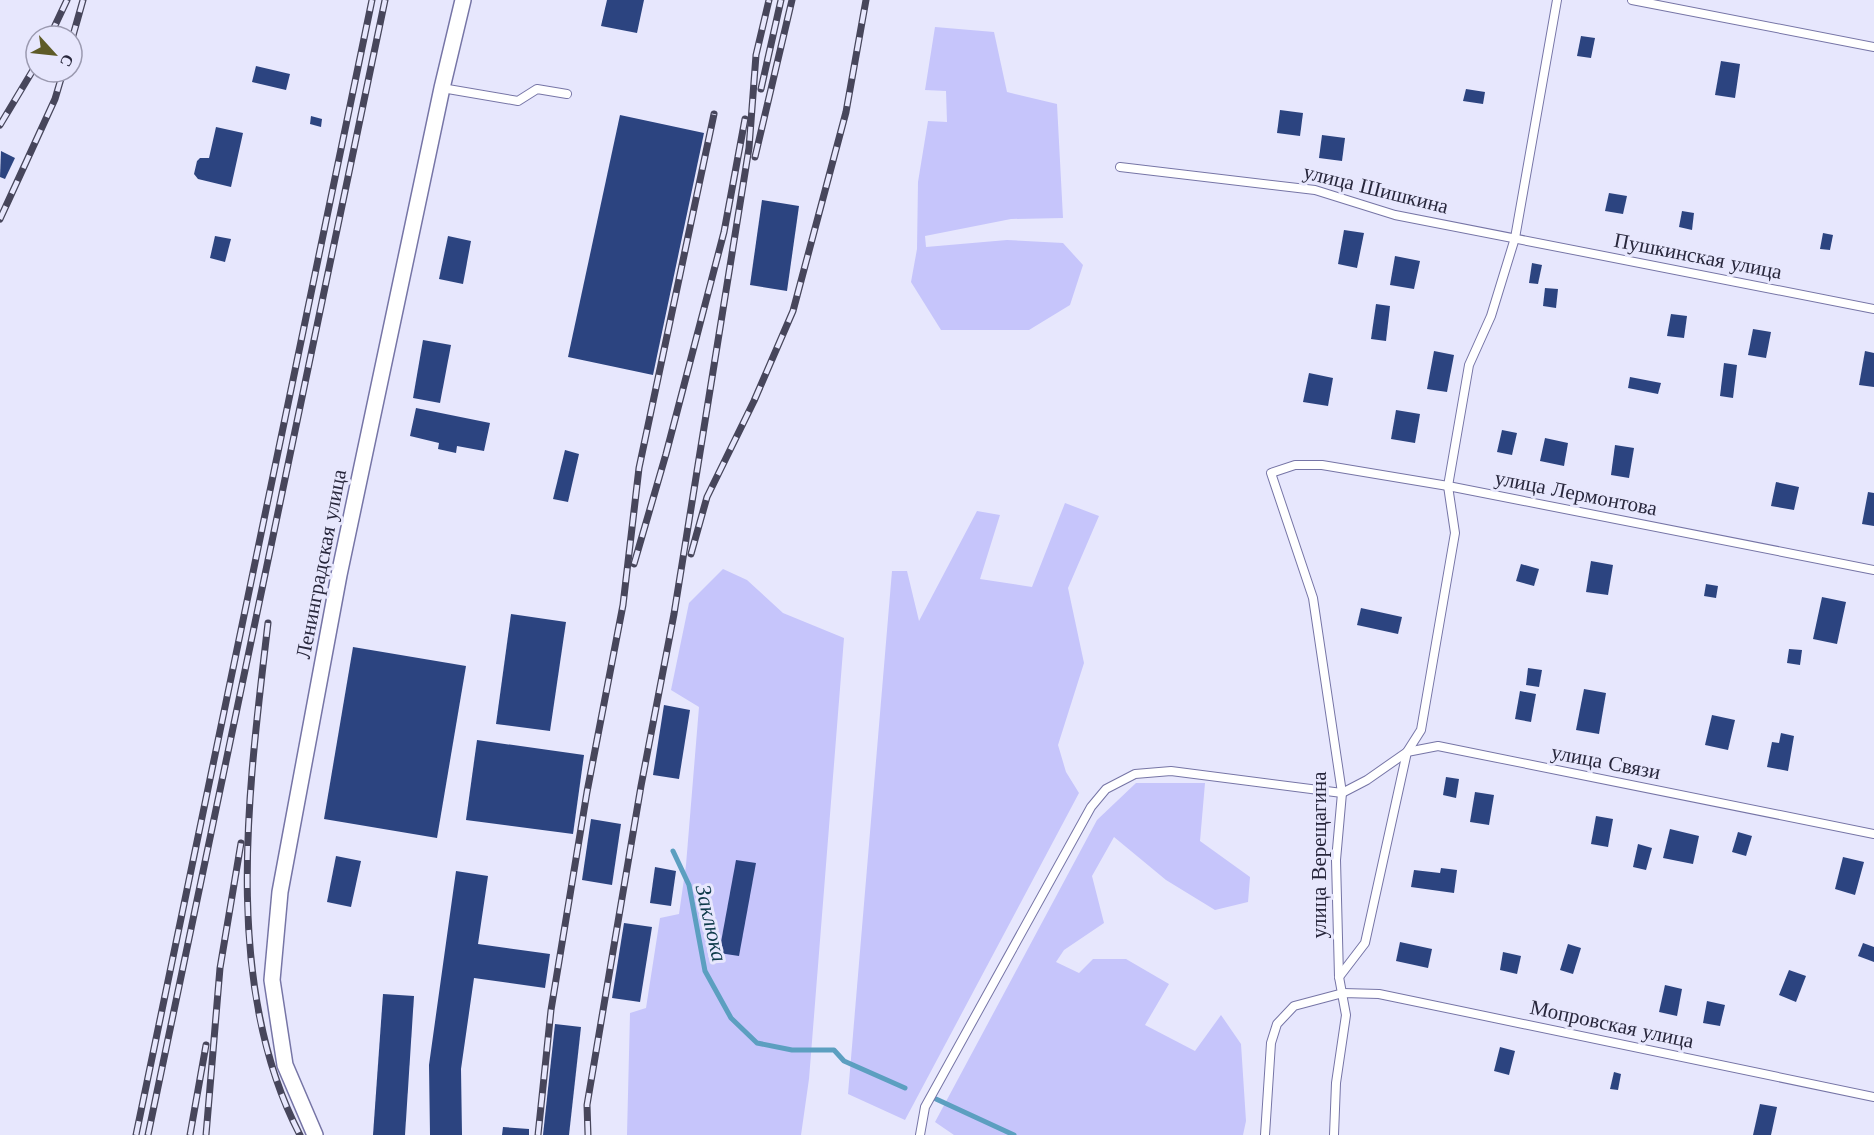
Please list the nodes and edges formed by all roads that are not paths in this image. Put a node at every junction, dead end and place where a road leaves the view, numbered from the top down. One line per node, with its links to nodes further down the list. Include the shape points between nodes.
1 (463, 0): 5 (street, Ленинградская улица)
2 (1557, 0): 8 (lane)
3 (1632, 0): 4 (lane)
4 (1874, 47)
5 (442, 88): 6 (lane, via 518,101 537,89); 19 (street, Ленинградская улица, via 339,575 280,892 274,990 285,1065)
6 (567, 94)
7 (1120, 167): 8 (lane, улица Шишкина, via 1315,190 1395,215)
8 (1515, 238): 9 (lane, Пушкинская улица); 11 (lane, via 1491,316 1469,365)
9 (1874, 309)
10 (1271, 473): 11 (lane, улица Лермонтова, via 1295,465 1322,465); 14 (lane, улица Верещагина, via 1313,598)
11 (1448, 486): 12 (lane, улица Лермонтова); 13 (lane, via 1455,532 1421,730)
12 (1874, 570)
13 (1407, 752): 14 (lane, улица Связи); 15 (lane, улица Связи, via 1438,746); 16 (lane, via 1365,943)
14 (1342, 793): 16 (lane, улица Верещагина, via 1336,860); 20 (lane, via 1171,771 1135,774 1106,789 1091,807 926,1107)
15 (1874, 834)
16 (1339, 978): 17 (lane, улица Верещагина)
17 (1342, 993): 18 (lane, Мопровская улица, via 1379,994); 21 (lane, Мопровская улица, via 1294,1006 1277,1024 1271,1043); 22 (lane, улица Верещагина, via 1346,1015 1336,1083)
18 (1874, 1097)
19 (315, 1135)
20 (920, 1135)
21 (1265, 1135)
22 (1334, 1135)

